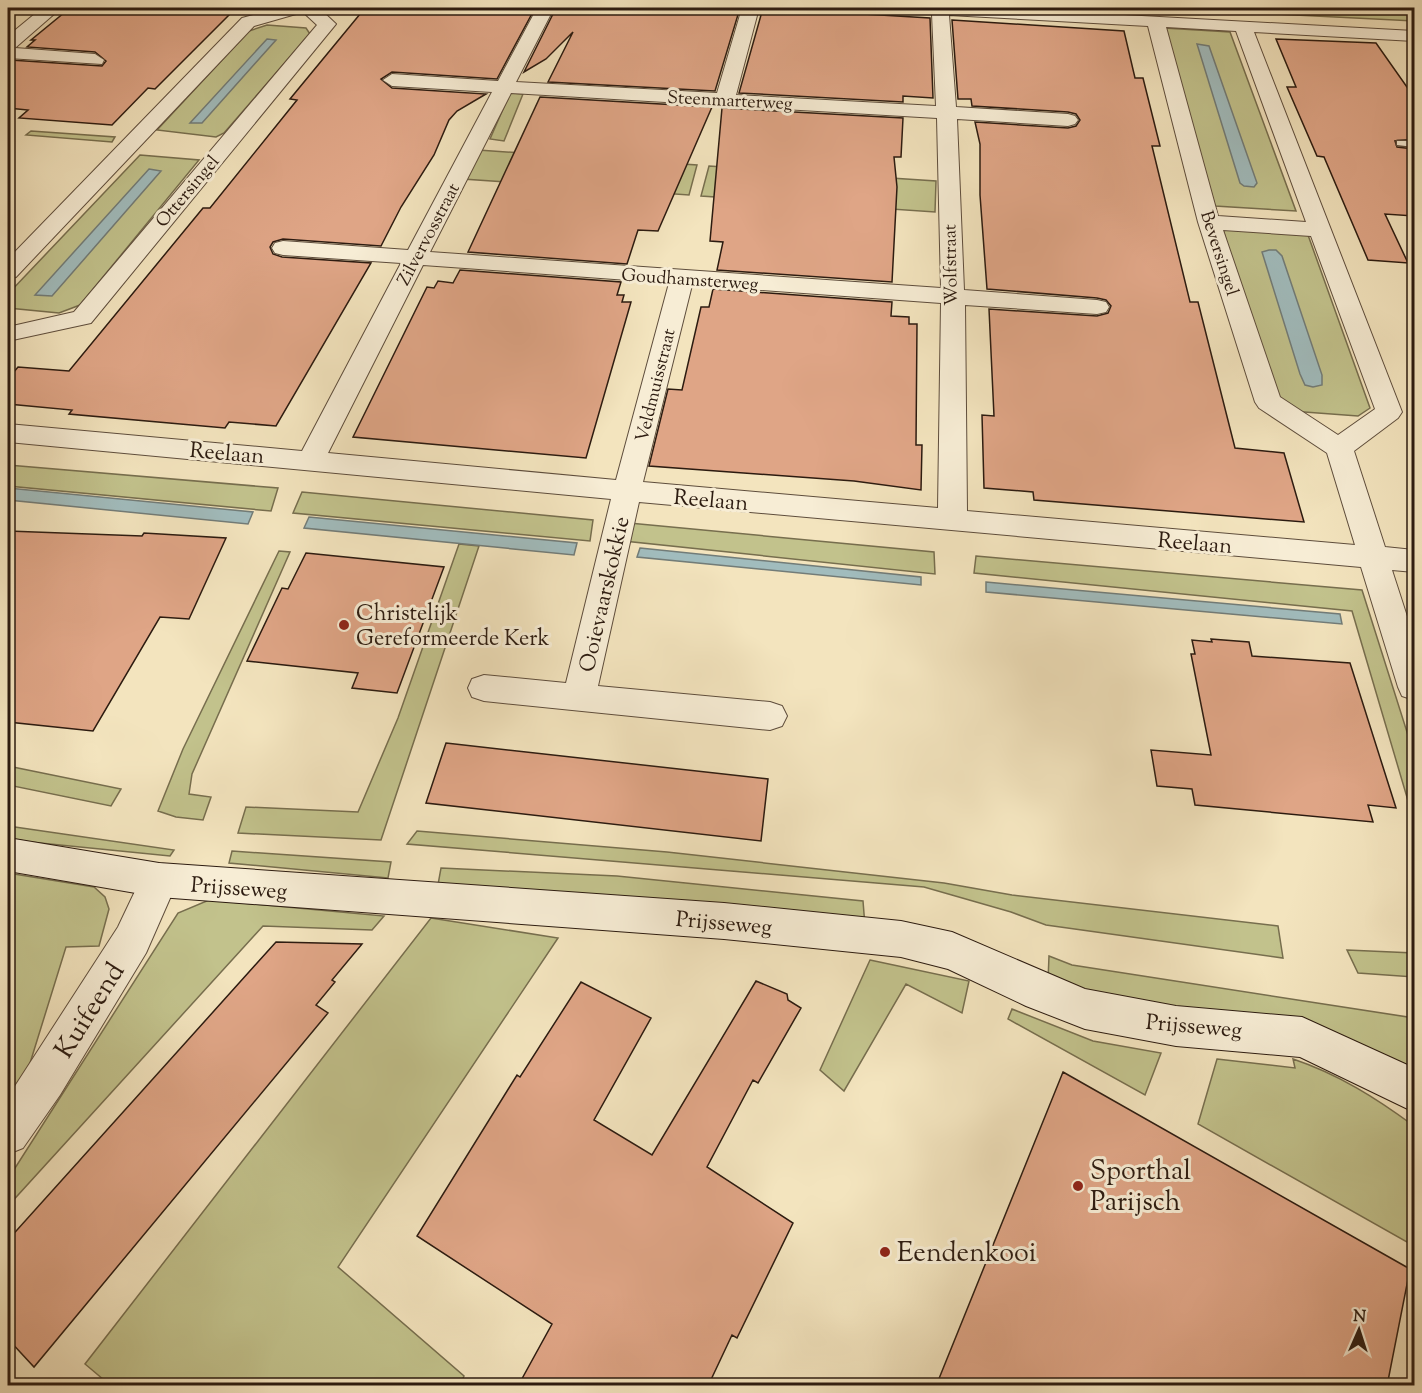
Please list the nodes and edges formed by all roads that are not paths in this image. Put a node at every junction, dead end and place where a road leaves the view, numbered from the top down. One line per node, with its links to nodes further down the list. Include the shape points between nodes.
1 (52, 8): 10 (street)
2 (297, 8): 27 (street, via 248,22)
3 (309, 8): 31 (street, Ottersingel, via 327,24 82,318)
4 (545, 8): 17 (street, Zilvervosstraat)
5 (751, 8): 18 (street)
6 (914, 8): 7 (street)
7 (940, 8): 8 (street); 19 (street, Wolfstraat)
8 (1155, 21): 11 (street); 23 (street, Beversingel)
9 (8, 26): 10 (street)
10 (28, 27): 13 (street)
11 (1243, 27): 12 (street); 24 (street)
12 (1414, 36)
13 (8, 45)
14 (8, 53): 15 (street)
15 (95, 60)
16 (392, 80): 17 (street, Steenmarterweg)
17 (503, 87): 18 (street, Steenmarterweg); 26 (street, Zilvervosstraat)
18 (725, 100): 19 (street, Steenmarterweg)
19 (947, 113): 20 (street, Steenmarterweg); 29 (street, Wolfstraat)
20 (1068, 120)
21 (1401, 143): 22 (lane)
22 (1414, 144)
23 (1209, 222): 24 (street); 33 (street, Beversingel, via 1268,402)
24 (1321, 230): 33 (street, via 1389,412)
25 (283, 248): 26 (street, Goudhamsterweg)
26 (413, 259): 28 (street, Goudhamsterweg); 34 (street, Zilvervosstraat)
27 (8, 272)
28 (682, 279): 29 (street, Goudhamsterweg); 35 (street, Veldmuisstraat)
29 (951, 297): 30 (street, Goudhamsterweg); 36 (street, Wolfstraat, via 955,409)
30 (1097, 307)
31 (8, 334)
32 (8, 433): 34 (street, Reelaan)
33 (1339, 448): 37 (street)
34 (311, 460): 35 (street, Reelaan)
35 (627, 492): 36 (street, Reelaan); 41 (street, Ooievaarskokkie)
36 (952, 521): 37 (street, Reelaan)
37 (1374, 557): 38 (street, Reelaan); 39 (street)
38 (1414, 561)
39 (1414, 687)
40 (484, 688): 41 (street, Ooievaarskokkie)
41 (579, 697): 42 (street, Ooievaarskokkie)
42 (770, 716)
43 (8, 855): 44 (street, Prijsseweg)
44 (159, 880): 45 (street, Prijsseweg, via 724,921 901,939 952,951 1085,1009 1176,1026 1302,1038); 46 (street, Kuifeend, via 132,940)
45 (1414, 1091)
46 (8, 1133)

